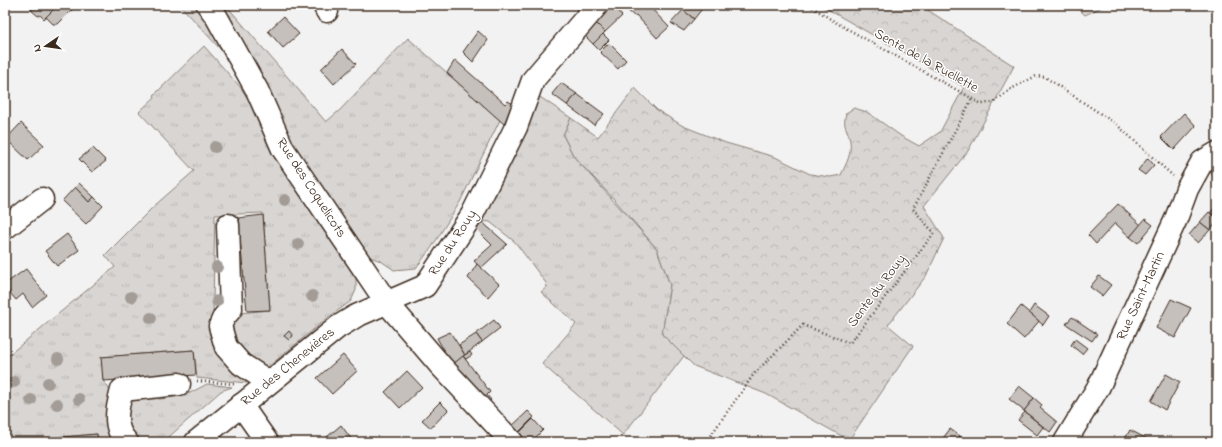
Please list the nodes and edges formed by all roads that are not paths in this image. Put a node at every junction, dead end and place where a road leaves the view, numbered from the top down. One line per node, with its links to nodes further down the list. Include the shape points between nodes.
1 (208, 5): 7 (street, Rue des Coquelicots, via 257,90 283,149)
2 (597, 5): 7 (street, Rue du Rouy, via 532,80 516,127 472,215 425,286)
3 (1217, 153): 15 (street, Rue Saint-Martin, via 1202,162 1187,189 1176,219 1099,386)
4 (42, 199): 6 (street)
5 (228, 225): 9 (street, via 231,309 220,326 226,347 240,364)
6 (5, 228)
7 (387, 303): 9 (street, Rue des Chenevières, via 338,327); 14 (street)
8 (188, 382): 11 (street, via 122,390 117,426)
9 (269, 382): 10 (street, Rue des Chenevières)
10 (241, 405): 12 (street, Rue des Chenevières); 13 (street)
11 (126, 442)
12 (196, 442)
13 (268, 442)
14 (512, 442)
15 (1065, 442)

